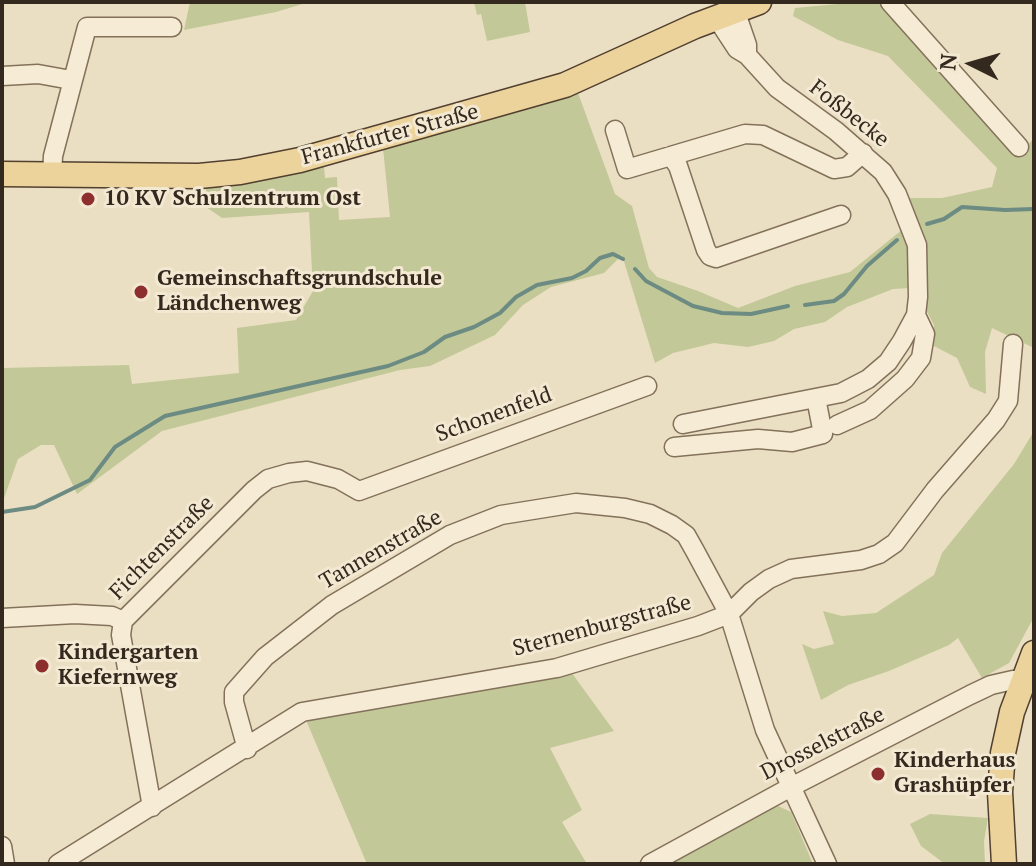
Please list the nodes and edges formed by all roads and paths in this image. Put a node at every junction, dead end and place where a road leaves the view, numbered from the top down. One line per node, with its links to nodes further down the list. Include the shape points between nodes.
1 (759, 2): 3 (main road, Frankfurter Straße)
2 (890, 2): 8 (street)
3 (726, 13): 9 (street, Foßbecke, via 730,41 777,88); 12 (main road, Frankfurter Straße, via 565,85 300,160 199,176)
4 (172, 27): 6 (street, via 87,27)
5 (2, 76): 6 (street, via 38,74)
6 (71, 80): 12 (street)
7 (615, 130): 10 (street, via 627,169)
8 (1019, 147)
9 (863, 153): 10 (street, via 847,167 834,169 763,135 745,134); 14 (street, Foßbecke, via 890,181 917,245)
10 (671, 156): 13 (street, via 710,256)
11 (2, 174): 12 (main road, Frankfurter Straße)
12 (52, 176)
13 (841, 215)
14 (916, 315): 17 (street, Foßbecke, via 888,362 868,379); 19 (street, Foßbecke, via 925,334 921,358 870,410)
15 (1013, 344): 22 (street, Sternenburgstraße, via 1008,401 895,543 861,560 791,569 751,592)
16 (647, 386): 21 (street, Schonenfeld)
17 (816, 398): 18 (street, Foßbecke); 20 (street, via 823,434 792,442 758,439)
18 (683, 424)
19 (837, 425)
20 (674, 447)
21 (359, 491): 24 (street, Fichtenstraße, via 307,471 268,479)
22 (729, 614): 27 (street, Sternenburgstraße, via 557,668 302,712); 27 (street, Tannenstraße, via 686,535 650,514 576,503 501,515 397,564 265,657 234,692); 28 (street, Tannenstraße, via 765,730)
23 (2, 618): 24 (street, via 75,614)
24 (123, 621): 29 (street, Fichtenstraße)
25 (1034, 653): 26 (main road)
26 (1028, 680): 28 (street, Drosselstraße, via 991,685); 35 (main road, via 1009,725 1002,761)
27 (247, 749): 29 (street, Sternenburgstraße)
28 (791, 787): 33 (street, Drosselstraße); 34 (street, Tannenstraße)
29 (152, 807): 32 (street, Sternenburgstraße)
30 (2, 846): 31 (street)
31 (5, 864)
32 (58, 864)
33 (650, 864)
34 (827, 864)
35 (1004, 864)

